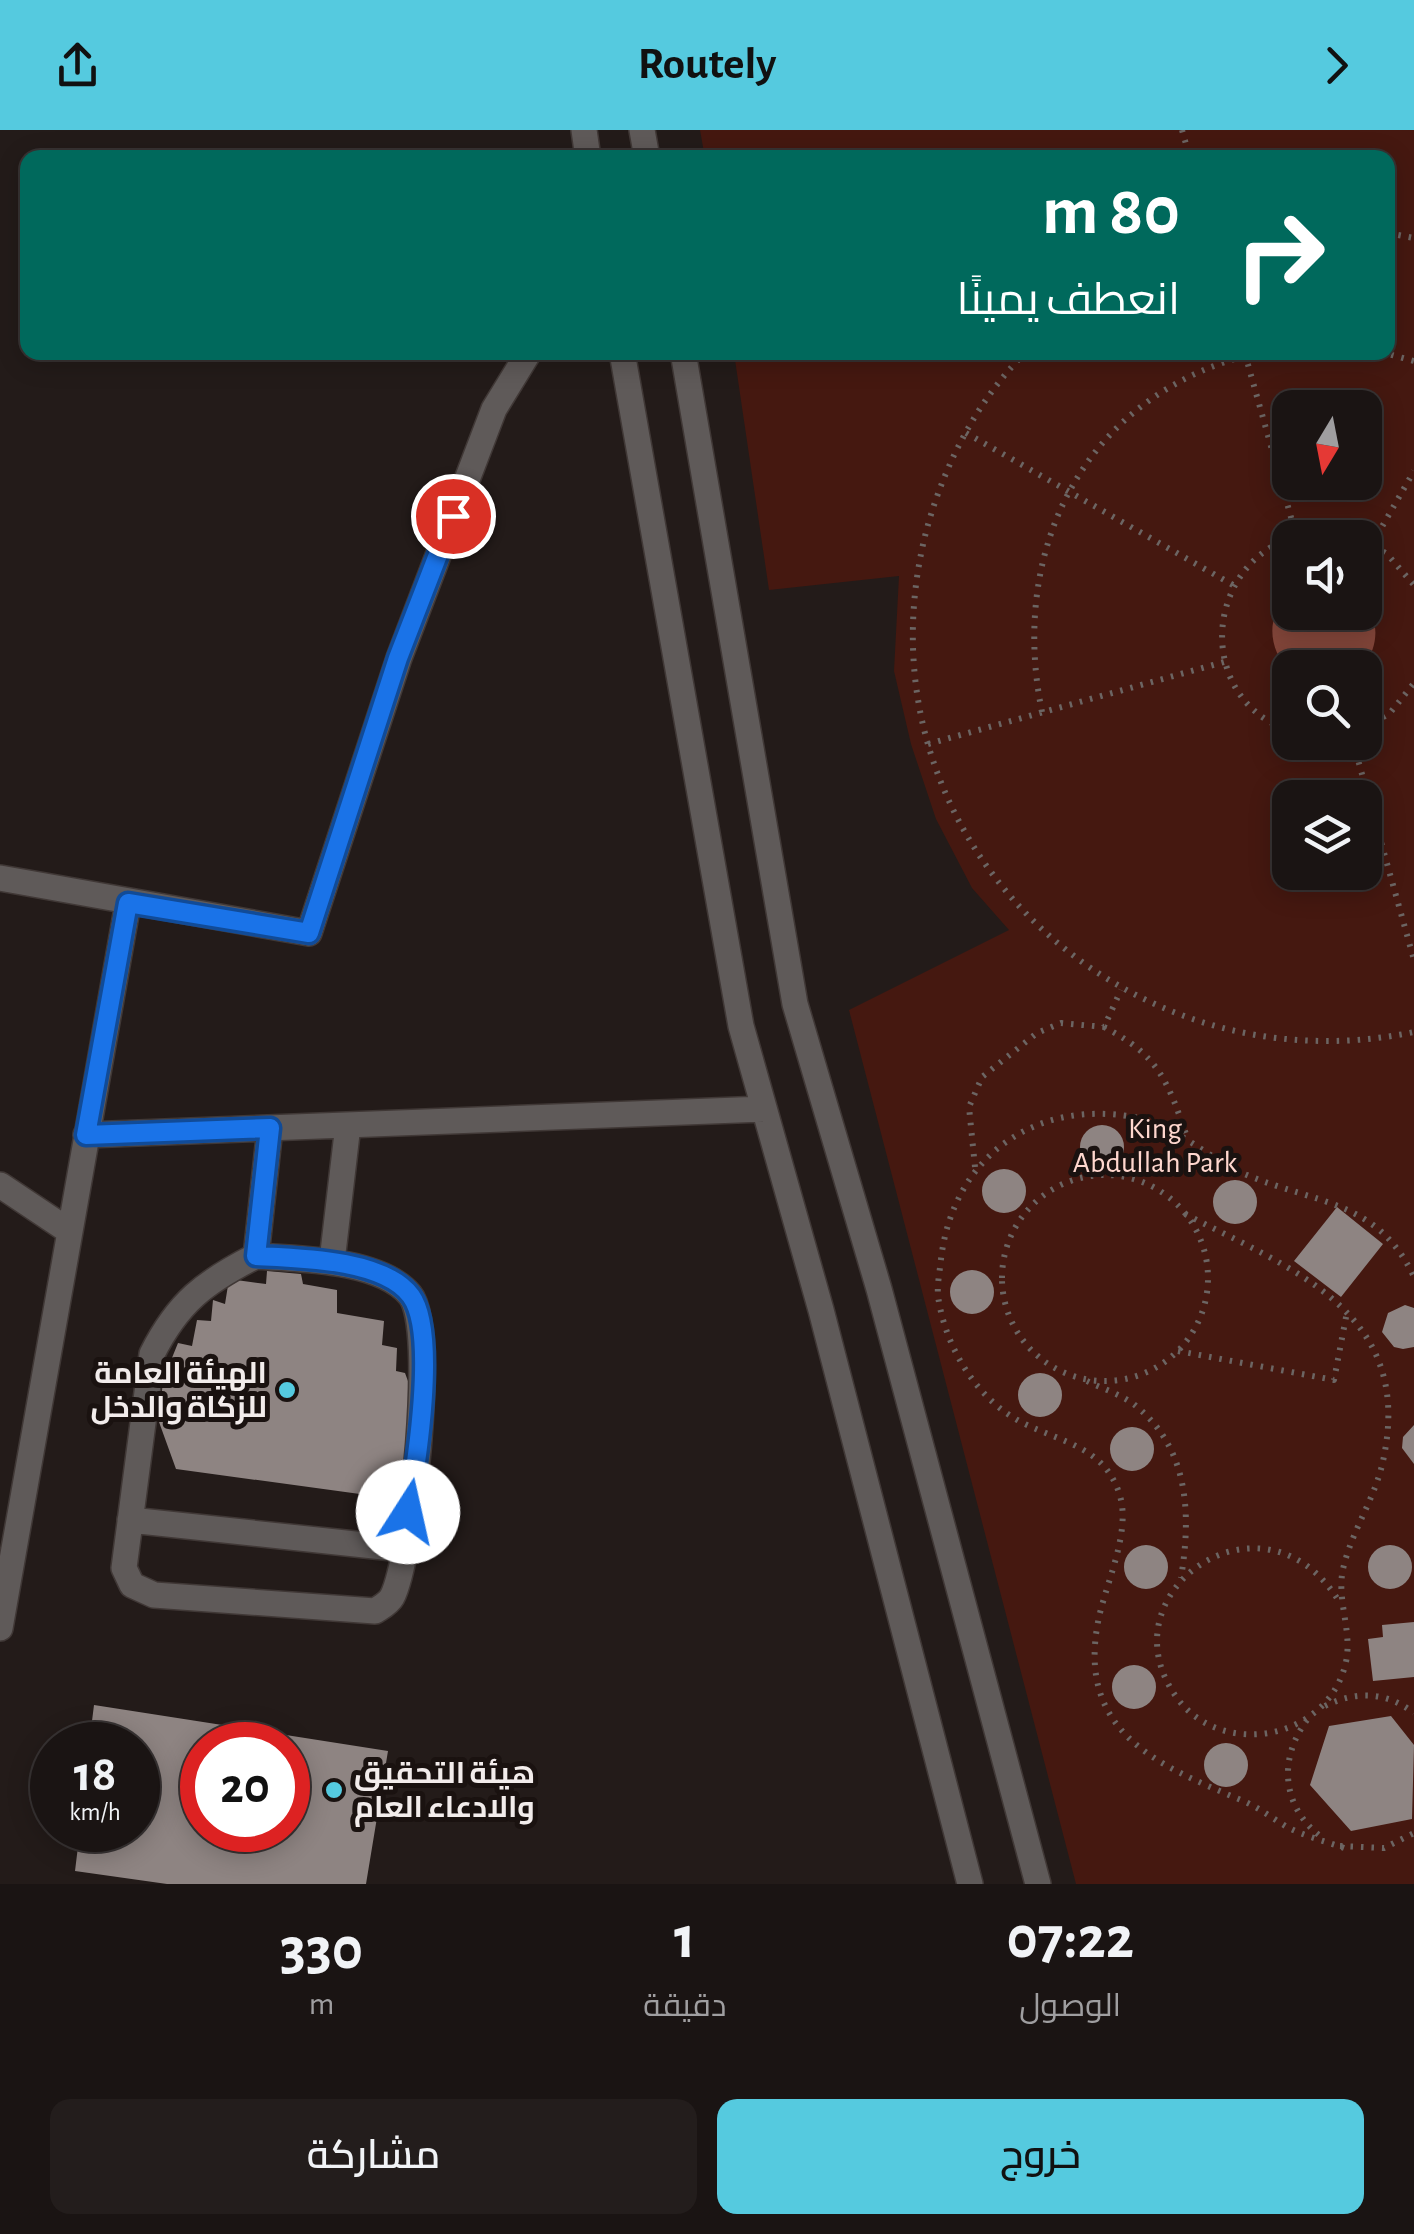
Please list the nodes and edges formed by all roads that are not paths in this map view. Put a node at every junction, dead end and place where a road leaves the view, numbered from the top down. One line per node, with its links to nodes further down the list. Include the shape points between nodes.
1 (524, 360): 5 (street, via 494,410 398,658 309,933)
2 (623, 360): 6 (street, via 741,1026)
3 (683, 360): 18 (street, via 796,1004)
4 (0, 878): 5 (street)
5 (128, 903): 9 (street)
6 (764, 1109): 7 (street); 17 (street)
7 (348, 1125): 8 (street); 13 (street)
8 (270, 1128): 9 (street); 12 (street)
9 (86, 1135): 11 (street)
10 (0, 1185): 11 (street)
11 (69, 1231): 16 (street)
12 (256, 1256): 13 (street); 14 (street, via 207,1280 167,1325 152,1354)
13 (332, 1261): 15 (street, via 392,1281 420,1315 421,1437)
14 (130, 1520): 15 (street); 15 (street, via 124,1568 132,1585 154,1595 375,1611 390,1601)
15 (402, 1549)
16 (0, 1628)
17 (970, 1884)
18 (1038, 1884)

